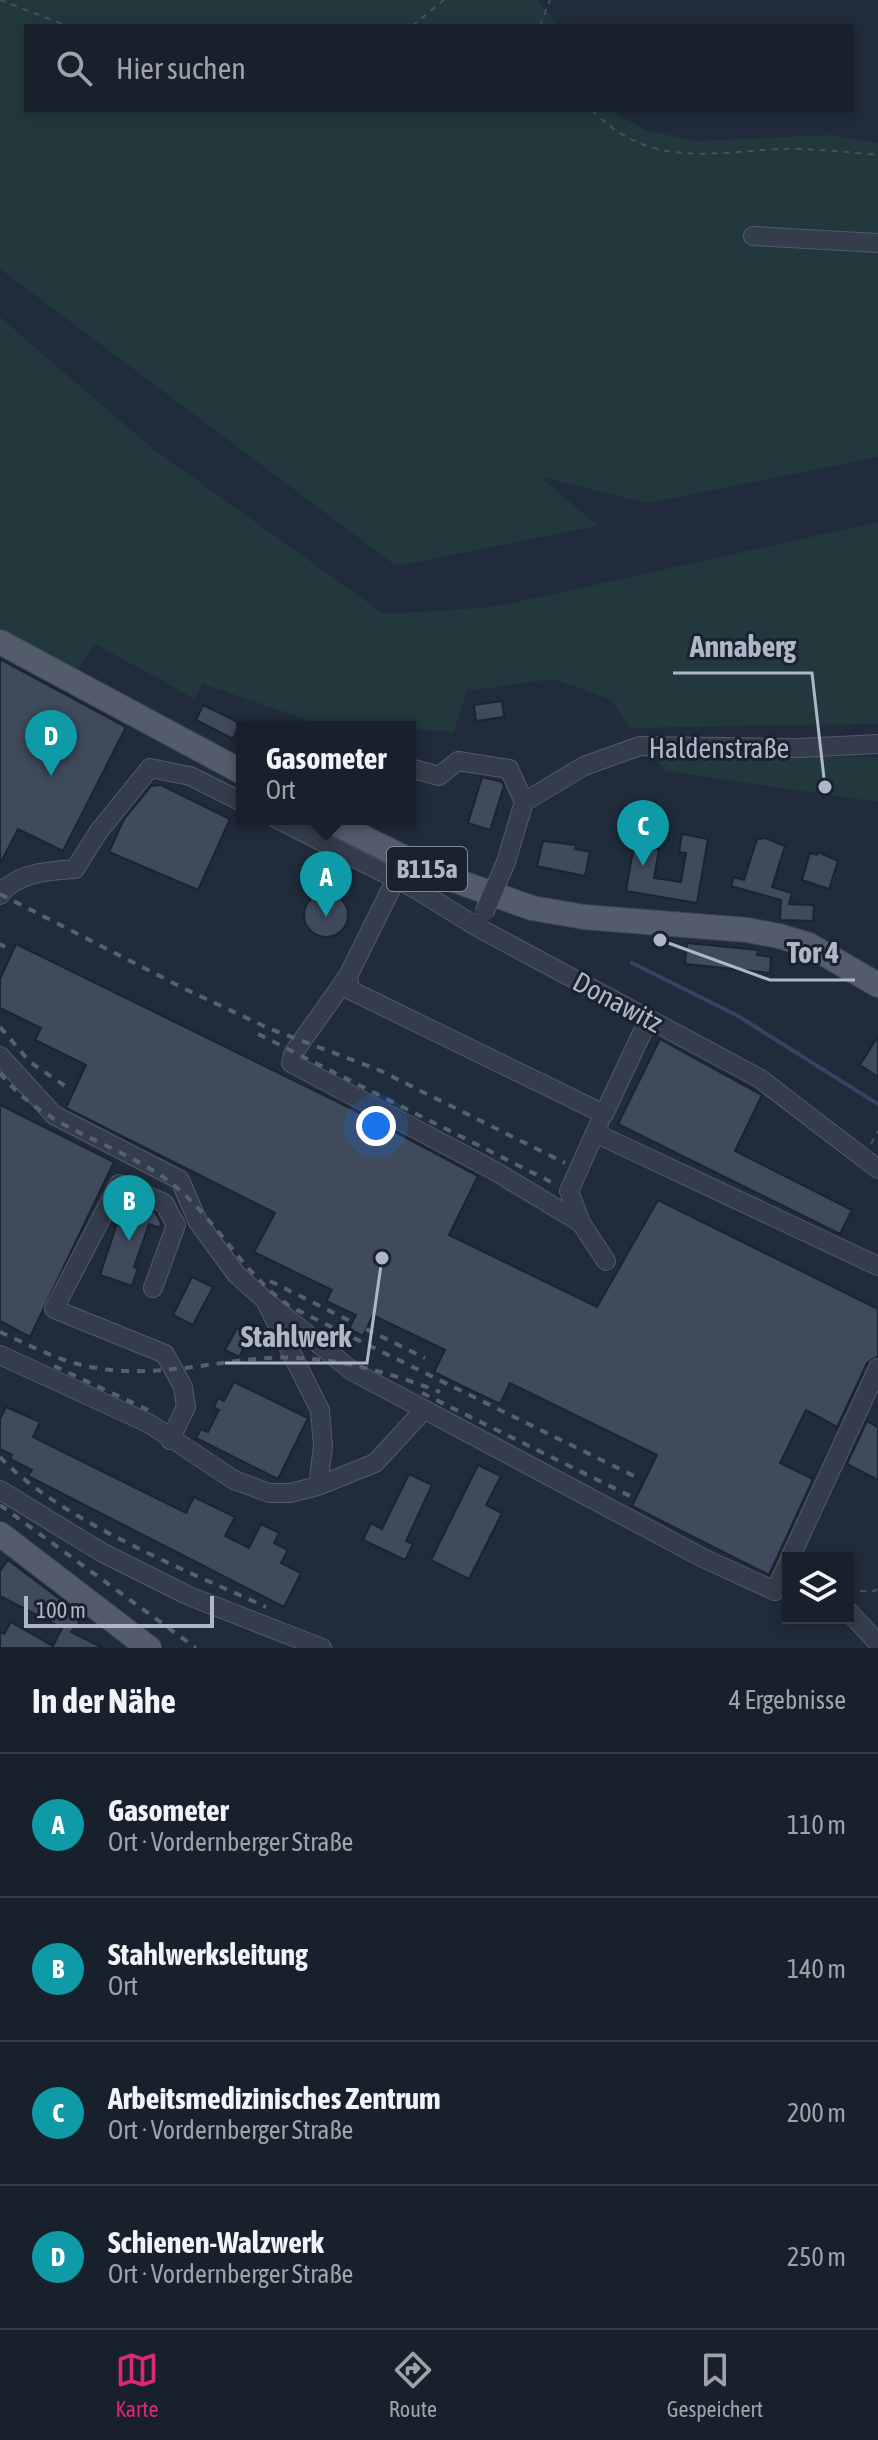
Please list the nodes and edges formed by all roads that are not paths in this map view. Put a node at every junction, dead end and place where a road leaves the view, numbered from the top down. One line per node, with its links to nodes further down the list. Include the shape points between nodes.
1 (753, 236): 2 (street)
2 (878, 243)
3 (0, 642): 5 (main road)
4 (878, 744): 8 (street, Haldenstraße, via 640,746 584,766)
5 (236, 769)
6 (416, 770): 8 (street, via 439,776 458,761 509,769)
7 (236, 799): 12 (street, via 190,776 150,768 75,869 43,871)
8 (524, 802): 13 (street, bridge)
9 (289, 825): 11 (street, Donawitz)
10 (338, 825): 15 (main road, B115a, via 437,874 532,908 779,936 809,945)
11 (396, 879): 13 (street, Donawitz); 14 (street)
12 (3, 886)
13 (481, 920): 16 (street, Donawitz)
14 (348, 976): 18 (street, via 350,990); 22 (street, via 291,1063)
15 (878, 985)
16 (649, 1018): 18 (street); 20 (street, Donawitz, via 759,1078)
17 (0, 1056): 21 (street, via 54,1115 180,1180)
18 (604, 1114): 19 (street)
19 (595, 1133): 22 (street, via 569,1191); 25 (street)
20 (878, 1169)
21 (198, 1222): 23 (street); 27 (street, via 236,1274)
22 (581, 1223): 24 (street)
23 (176, 1225): 26 (street); 32 (street, via 164,1203 119,1184 54,1309 165,1354 183,1387 186,1407)
24 (606, 1261)
25 (878, 1266)
26 (153, 1288)
27 (265, 1300): 31 (street, via 352,1371); 33 (street, via 320,1410)
28 (0, 1355): 32 (street, via 150,1424)
29 (878, 1368): 30 (street)
30 (870, 1409): 36 (street)
31 (423, 1411): 33 (street, via 375,1463); 37 (street, via 775,1591)
32 (170, 1440): 33 (street, via 234,1480 269,1493)
33 (318, 1486)
34 (0, 1490): 41 (street, via 210,1613)
35 (0, 1535): 40 (main road)
36 (793, 1552)
37 (782, 1576)
38 (854, 1617): 39 (street)
39 (878, 1643)
40 (149, 1648)
41 (322, 1648)

